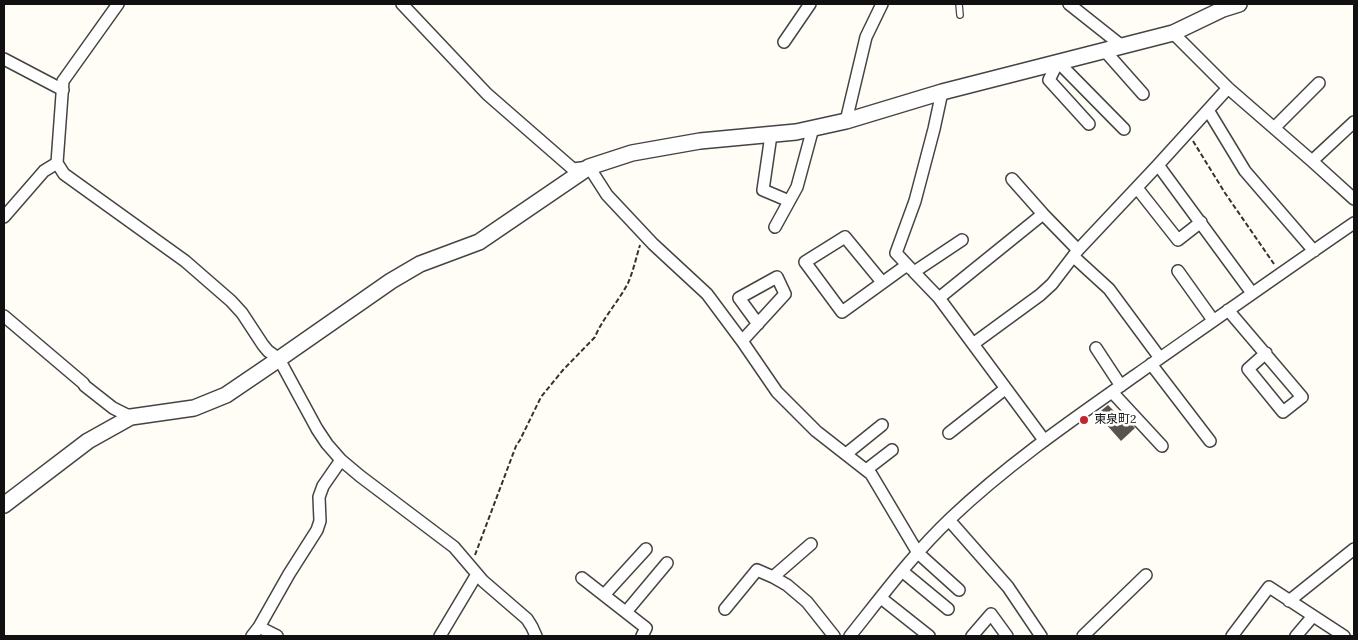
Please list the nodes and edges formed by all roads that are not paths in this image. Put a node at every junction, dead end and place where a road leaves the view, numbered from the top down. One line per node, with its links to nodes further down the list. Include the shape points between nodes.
1 (118, 4): 18 (street, via 63,81)
2 (402, 4): 32 (street, via 487,94 572,169)
3 (810, 4): 11 (street)
4 (959, 4): 9 (lane)
5 (1069, 4): 12 (street)
6 (1239, 4): 8 (street)
7 (880, 5): 22 (street, via 866,37)
8 (1219, 6): 10 (street)
9 (960, 15)
10 (1173, 33): 12 (street); 17 (street)
11 (784, 42)
12 (1122, 46): 13 (street)
13 (1105, 50): 15 (street); 20 (street)
14 (4, 58): 18 (street)
15 (1058, 62): 19 (street); 24 (street, via 1049,80); 27 (street)
16 (1319, 83): 26 (street)
17 (1228, 88): 21 (street); 26 (street)
18 (62, 90): 30 (street)
19 (942, 92): 22 (street); 45 (street, via 915,201 896,252)
20 (1143, 94)
21 (1208, 110): 31 (street); 43 (street, via 1245,171)
22 (846, 121): 25 (street)
23 (1354, 122): 29 (street)
24 (1089, 124)
25 (814, 128): 28 (street); 36 (street, via 797,187)
26 (1274, 128): 29 (street)
27 (1124, 129)
28 (770, 134): 32 (street, via 700,141 632,153); 36 (street, via 763,190)
29 (1312, 161): 35 (street)
30 (57, 163): 38 (street, via 44,171); 58 (street, via 64,174 185,260 231,301 268,351)
31 (1158, 165): 34 (street); 39 (street)
32 (589, 167): 54 (street, via 607,194 653,244 707,294); 58 (street, via 479,242 420,264 391,280)
33 (1012, 179): 37 (street)
34 (1137, 188): 39 (street, via 1178,240); 44 (street)
35 (1354, 199)
36 (789, 201): 41 (street)
37 (1042, 214): 44 (street); 49 (street)
38 (4, 218)
39 (1200, 222): 48 (street)
40 (1354, 223): 43 (street)
41 (775, 227)
42 (962, 240): 45 (street)
43 (1314, 251): 48 (street)
44 (1076, 254): 55 (street, via 1052,284); 59 (street, via 1109,289)
45 (910, 268): 47 (street); 49 (street)
46 (1178, 271): 52 (street)
47 (882, 282): 47 (street, via 842,312 805,262 846,237)
48 (1252, 293): 50 (street)
49 (939, 298): 55 (street)
50 (1228, 310): 52 (street); 57 (street)
51 (4, 316): 62 (street, via 85,386 113,408)
52 (1213, 320): 59 (street)
53 (758, 324): 54 (street)
54 (742, 341): 69 (street, via 777,392 816,431)
55 (973, 344): 60 (street)
56 (1096, 348): 61 (street)
57 (1266, 353): 57 (street, via 1302,397 1283,412 1248,369)
58 (279, 360): 62 (street, via 226,395 194,408); 70 (street, via 317,429)
59 (1156, 361): 61 (street); 66 (street)
60 (1005, 389): 64 (street); 65 (street)
61 (1116, 389): 65 (street); 67 (street)
62 (131, 417): 72 (street, via 88,441)
63 (882, 425): 69 (street)
64 (949, 432)
65 (1044, 440): 73 (street)
66 (1210, 441)
67 (1162, 446)
68 (892, 450): 71 (street)
69 (846, 454): 71 (street)
70 (341, 460): 79 (street, via 454,547); 93 (street, via 319,497 318,530 288,574)
71 (866, 470): 77 (street)
72 (4, 505)
73 (949, 520): 77 (street); 103 (street, via 1008,587)
74 (811, 544): 82 (street)
75 (646, 549): 85 (street)
76 (1354, 549): 87 (street)
77 (918, 553): 80 (street); 84 (street)
78 (667, 563): 90 (street)
79 (474, 571): 95 (street); 96 (street, via 527,619)
80 (902, 571): 86 (street); 89 (street)
81 (1146, 575): 104 (street)
82 (773, 577): 88 (street, via 757,570); 98 (street, via 807,602)
83 (582, 578): 85 (street)
84 (959, 590)
85 (604, 595): 90 (street)
86 (881, 598): 99 (street); 100 (street)
87 (1289, 601): 91 (street); 105 (street, via 1269,587)
88 (725, 609)
89 (948, 609)
90 (626, 612): 97 (street, via 646,628)
91 (1313, 616): 106 (street); 107 (street)
92 (1354, 630): 107 (street)
93 (256, 632): 94 (street)
94 (277, 636)
95 (440, 636)
96 (536, 636)
97 (642, 636)
98 (834, 636)
99 (850, 636)
100 (929, 636)
101 (972, 636): 102 (street, via 992,614)
102 (1006, 636)
103 (1040, 636)
104 (1084, 636)
105 (1232, 636)
106 (1296, 636)
107 (1344, 636)

